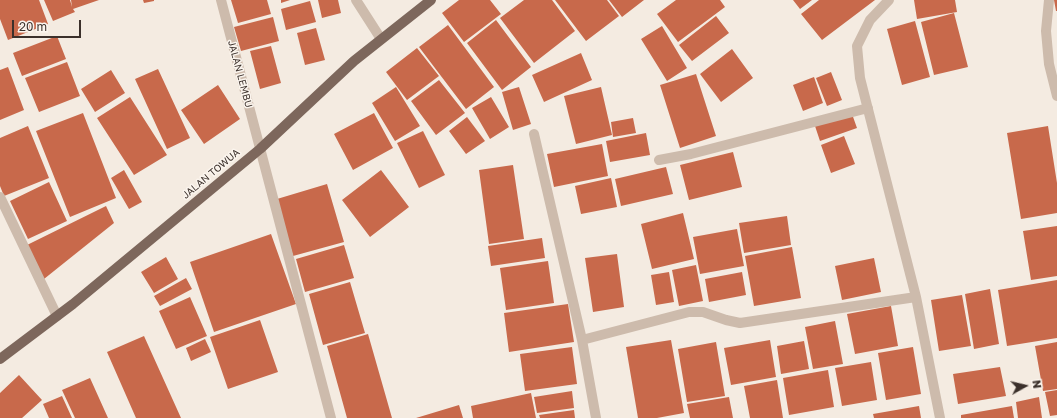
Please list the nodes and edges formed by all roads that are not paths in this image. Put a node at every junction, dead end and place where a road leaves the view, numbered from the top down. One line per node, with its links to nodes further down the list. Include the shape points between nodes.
1 (221, 0): 10 (street, JALAN LEMBU)
2 (356, 0): 6 (street)
3 (431, 0): 6 (main road, JALAN TOWUA)
4 (889, 0): 8 (street, via 870,20 857,46 860,78)
5 (1049, 0): 7 (street, via 1046,31 1049,64)
6 (382, 39): 10 (main road, JALAN TOWUA, via 354,61)
7 (1057, 96)
8 (868, 108): 11 (street); 13 (street)
9 (534, 134): 15 (street)
10 (260, 149): 14 (main road, JALAN TOWUA); 17 (street, JALAN LEMBU)
11 (659, 160)
12 (0, 197): 14 (street)
13 (916, 297): 15 (street, via 740,323 703,312 689,312); 19 (street)
14 (57, 316): 16 (main road, JALAN TOWUA)
15 (582, 340): 18 (street)
16 (0, 359)
17 (330, 418)
18 (596, 418)
19 (940, 418)

